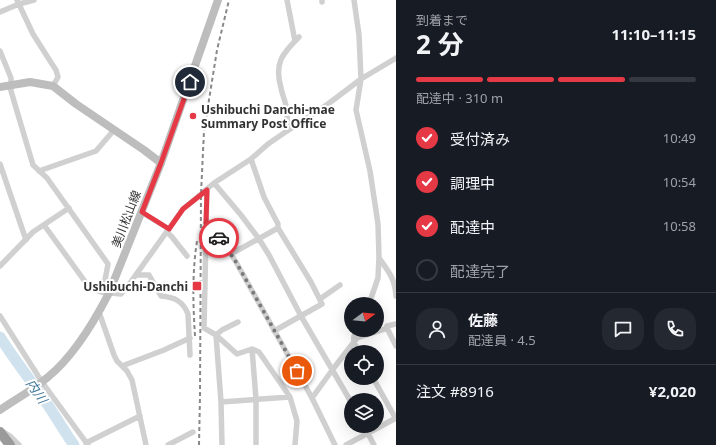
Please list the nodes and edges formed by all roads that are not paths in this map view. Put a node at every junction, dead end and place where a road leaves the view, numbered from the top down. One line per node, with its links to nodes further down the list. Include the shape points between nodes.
1 (34, 0): 5 (street)
2 (218, 0): 16 (main road, 美川松山線)
3 (287, 0): 14 (street, via 297,39 284,52 278,72 287,107)
4 (354, 0): 9 (street)
5 (18, 2): 6 (street); 11 (street, via 33,34 56,70 58,77)
6 (0, 12)
7 (0, 51): 10 (street)
8 (396, 58): 9 (street)
9 (361, 79): 14 (street); 31 (street, via 356,110 370,171 378,224)
10 (11, 84): 11 (main road, via 30,82); 12 (main road); 18 (street, via 33,165)
11 (53, 86): 13 (main road)
12 (0, 87)
13 (114, 130): 16 (main road); 18 (street, via 96,151)
14 (286, 131): 15 (street)
15 (251, 159): 19 (street); 25 (street)
16 (161, 163): 22 (main road, 美川松山線)
17 (0, 164): 28 (street)
18 (39, 171): 21 (street)
19 (214, 183): 20 (street); 27 (street)
20 (207, 190): 23 (street); 26 (street, via 183,209)
21 (69, 208): 24 (street); 35 (street, via 108,264 105,280)
22 (142, 212): 26 (street); 36 (main road, 美川松山線)
23 (206, 223): 29 (street); 47 (street, via 204,328)
24 (44, 225): 28 (street); 35 (street, via 88,287)
25 (278, 228): 27 (street); 39 (street)
26 (168, 231): 30 (street); 33 (street)
27 (259, 239): 29 (street); 42 (street)
28 (26, 240): 32 (street)
29 (231, 254): 46 (street)
30 (187, 256)
31 (379, 257): 37 (street, via 392,276); 38 (street, via 378,278)
32 (0, 266)
33 (136, 275): 36 (street, via 121,294); 49 (street, via 149,275 161,296 178,300 186,309)
34 (340, 285): 39 (street)
35 (94, 290): 36 (street)
36 (109, 293): 40 (main road, 美川松山線)
37 (396, 296)
38 (371, 297)
39 (320, 299): 42 (street, via 322,304)
40 (99, 312): 54 (street, via 114,356); 56 (main road, 美川松山線, via 77,347)
41 (0, 316): 56 (street)
42 (301, 316): 46 (street); 55 (street)
43 (238, 322): 47 (street)
44 (396, 324): 45 (street)
45 (385, 329): 50 (street, via 357,338); 51 (street)
46 (274, 331): 60 (street)
47 (216, 335): 52 (street, via 237,354); 62 (street)
48 (354, 337): 50 (street)
49 (190, 338): 53 (street); 54 (street)
50 (354, 343): 55 (street)
51 (396, 346)
52 (252, 349): 59 (street, via 259,352); 61 (street)
53 (190, 355)
54 (122, 366): 64 (street, via 132,380)
55 (333, 369): 58 (street); 60 (street)
56 (41, 383): 63 (main road, 美川松山線); 70 (street)
57 (377, 385): 65 (street)
58 (346, 393)
59 (290, 397): 61 (street); 76 (street, via 296,421)
60 (312, 398): 77 (street)
61 (256, 399): 62 (street); 75 (street)
62 (221, 402): 74 (street)
63 (0, 410)
64 (140, 416): 70 (street); 72 (street)
65 (396, 418): 66 (street)
66 (384, 424)
67 (193, 432): 73 (street)
68 (368, 433): 78 (street); 79 (street)
69 (4, 436): 71 (street, via 10,436)
70 (87, 444)
71 (19, 445)
72 (145, 445)
73 (168, 445)
74 (222, 445)
75 (256, 445)
76 (295, 445)
77 (336, 445)
78 (346, 445)
79 (374, 445)

